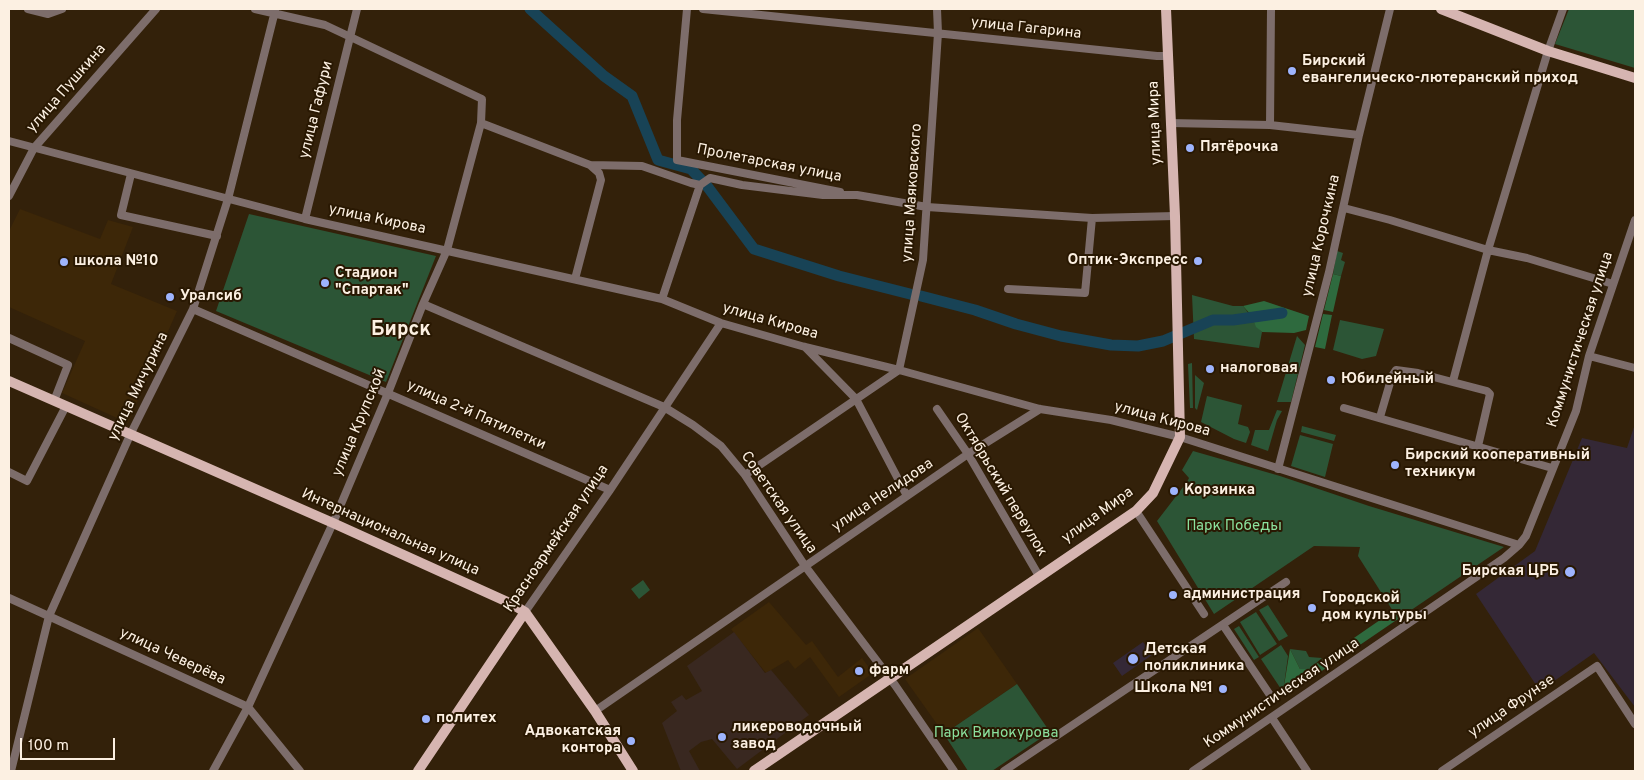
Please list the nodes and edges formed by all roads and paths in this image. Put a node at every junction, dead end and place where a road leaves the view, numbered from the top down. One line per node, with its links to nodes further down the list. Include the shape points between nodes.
1 (28, 9): 2 (street, via 48,14)
2 (62, 9)
3 (156, 9): 27 (street, улица Пушкина)
4 (255, 9): 15 (street)
5 (357, 9): 18 (street, улица Гафури)
6 (687, 9): 31 (street, Пролетарская улица, via 677,120 677,160)
7 (703, 9): 16 (street, улица Гагарина)
8 (754, 9): 16 (street)
9 (938, 9): 17 (street, улица Маяковского)
10 (1166, 9): 20 (main road, улица Мира)
11 (1271, 9): 24 (street)
12 (1390, 9): 25 (street, улица Корочкина)
13 (1441, 9): 19 (main road)
14 (1563, 9): 19 (street)
15 (275, 11): 18 (street, via 325,25); 33 (street, улица Мичурина)
16 (760, 16): 17 (street, улица Гагарина)
17 (938, 33): 20 (street, улица Гагарина); 34 (street, улица Маяковского)
18 (349, 37): 22 (street, улица Крупской, via 482,99); 38 (street, улица Гафури)
19 (1548, 50): 21 (main road); 42 (street)
20 (1168, 56): 23 (main road, улица Мира)
21 (1635, 78)
22 (481, 123): 28 (street); 41 (street, улица Крупской)
23 (1170, 123): 24 (street); 36 (main road, улица Мира)
24 (1270, 125): 25 (street)
25 (1359, 135): 35 (street, улица Корочкина)
26 (9, 141): 27 (street, улица Кирова)
27 (34, 148): 29 (street, улица Кирова); 32 (street, улица Пушкина)
28 (590, 165): 30 (street, via 642,166); 43 (street, via 599,173 601,180)
29 (131, 174): 33 (street, улица Кирова); 40 (street, via 121,215)
30 (700, 185): 31 (street, Пролетарская улица, via 710,178 823,195); 46 (street)
31 (856, 195): 34 (street, Пролетарская улица)
32 (9, 196)
33 (228, 199): 38 (street, улица Кирова); 40 (street, улица Мичурина)
34 (927, 207): 37 (street, Пролетарская улица); 54 (street, улица Маяковского, via 923,260)
35 (1344, 208): 42 (street); 71 (street, улица Корочкина)
36 (1175, 216): 37 (street, Пролетарская улица); 67 (main road, улица Мира)
37 (1092, 218): 45 (street, via 1085,293)
38 (304, 219): 41 (street, улица Кирова)
39 (1635, 220): 44 (street, Коммунистическая улица)
40 (216, 236): 48 (street, улица Мичурина)
41 (447, 250): 43 (street, улица Кирова); 47 (street, улица Крупской)
42 (1488, 250): 44 (street); 56 (street)
43 (575, 278): 46 (street, улица Кирова)
44 (1614, 284): 52 (street, Коммунистическая улица)
45 (1008, 289)
46 (662, 299): 49 (street, улица Кирова)
47 (423, 304): 57 (street, улица Крупской); 61 (street, Советская улица)
48 (193, 309): 57 (street, улица 2-й Пятилетки); 66 (street, улица Мичурина)
49 (721, 323): 51 (street, улица Кирова); 61 (street, Красноармейская улица)
50 (9, 338): 59 (street, via 68,365)
51 (805, 346): 54 (street, улица Кирова); 58 (street)
52 (1589, 356): 53 (street); 70 (street, Коммунистическая улица, via 1576,411)
53 (1635, 368)
54 (899, 370): 58 (street); 64 (street, улица Кирова)
55 (9, 381): 59 (main road, Интернациональная улица)
56 (1453, 381): 65 (street, via 1396,370); 68 (street, via 1490,394)
57 (388, 393): 74 (street, улица 2-й Пятилетки); 77 (street, улица Крупской)
58 (856, 399): 73 (street); 75 (street)
59 (54, 401): 60 (main road, Интернациональная улица)
60 (66, 406): 66 (main road, Интернациональная улица); 72 (street, via 27,481)
61 (664, 407): 73 (street, Советская улица, via 721,446); 74 (street, Красноармейская улица)
62 (937, 408): 69 (street, Октябрьский переулок)
63 (1344, 408): 65 (street)
64 (1040, 409): 67 (street, улица Кирова, via 1111,420); 69 (street, улица Нелидова)
65 (1380, 417): 68 (street)
66 (131, 434): 77 (main road, Интернациональная улица); 85 (street, улица Мичурина)
67 (1180, 437): 71 (street, улица Кирова); 76 (main road, улица Мира, via 1153,493)
68 (1478, 446): 70 (street)
69 (968, 454): 75 (street, улица Нелидова); 80 (street, Октябрьский переулок)
70 (1552, 468): 78 (street, Коммунистическая улица, via 1526,536)
71 (1278, 469): 78 (street, улица Кирова)
72 (9, 472)
73 (744, 475): 79 (street, Советская улица)
74 (610, 490): 83 (street, Красноармейская улица)
75 (906, 496): 79 (street, улица Нелидова)
76 (1136, 511): 80 (main road, улица Мира); 84 (street)
77 (333, 523): 83 (main road, Интернациональная улица); 89 (street, улица Крупской)
78 (1519, 545): 91 (street, Коммунистическая улица)
79 (805, 566): 87 (street, Советская улица); 90 (street, улица Нелидова)
80 (1039, 576): 87 (main road, улица Мира)
81 (1286, 582): 86 (street)
82 (9, 598): 85 (street, улица Чеверёва)
83 (525, 612): 90 (main road, Интернациональная улица); 96 (main road, Красноармейская улица)
84 (1204, 614)
85 (49, 616): 89 (street, улица Чеверёва); 93 (street, улица Мичурина)
86 (1223, 625): 88 (street); 100 (street)
87 (889, 678): 98 (main road, улица Мира); 99 (street, Советская улица)
88 (1272, 698)
89 (248, 707): 94 (street, улица Крупской); 95 (street, улица Чеверёва)
90 (595, 711): 97 (main road, Интернациональная улица)
91 (1272, 718): 101 (street, Коммунистическая улица); 102 (street)
92 (1635, 724): 103 (street, улица Фрунзе, via 1597,666)
93 (11, 771)
94 (213, 771)
95 (300, 771)
96 (418, 771)
97 (633, 771)
98 (754, 771)
99 (954, 771)
100 (1004, 771)
101 (1193, 771)
102 (1307, 771)
103 (1442, 771)

